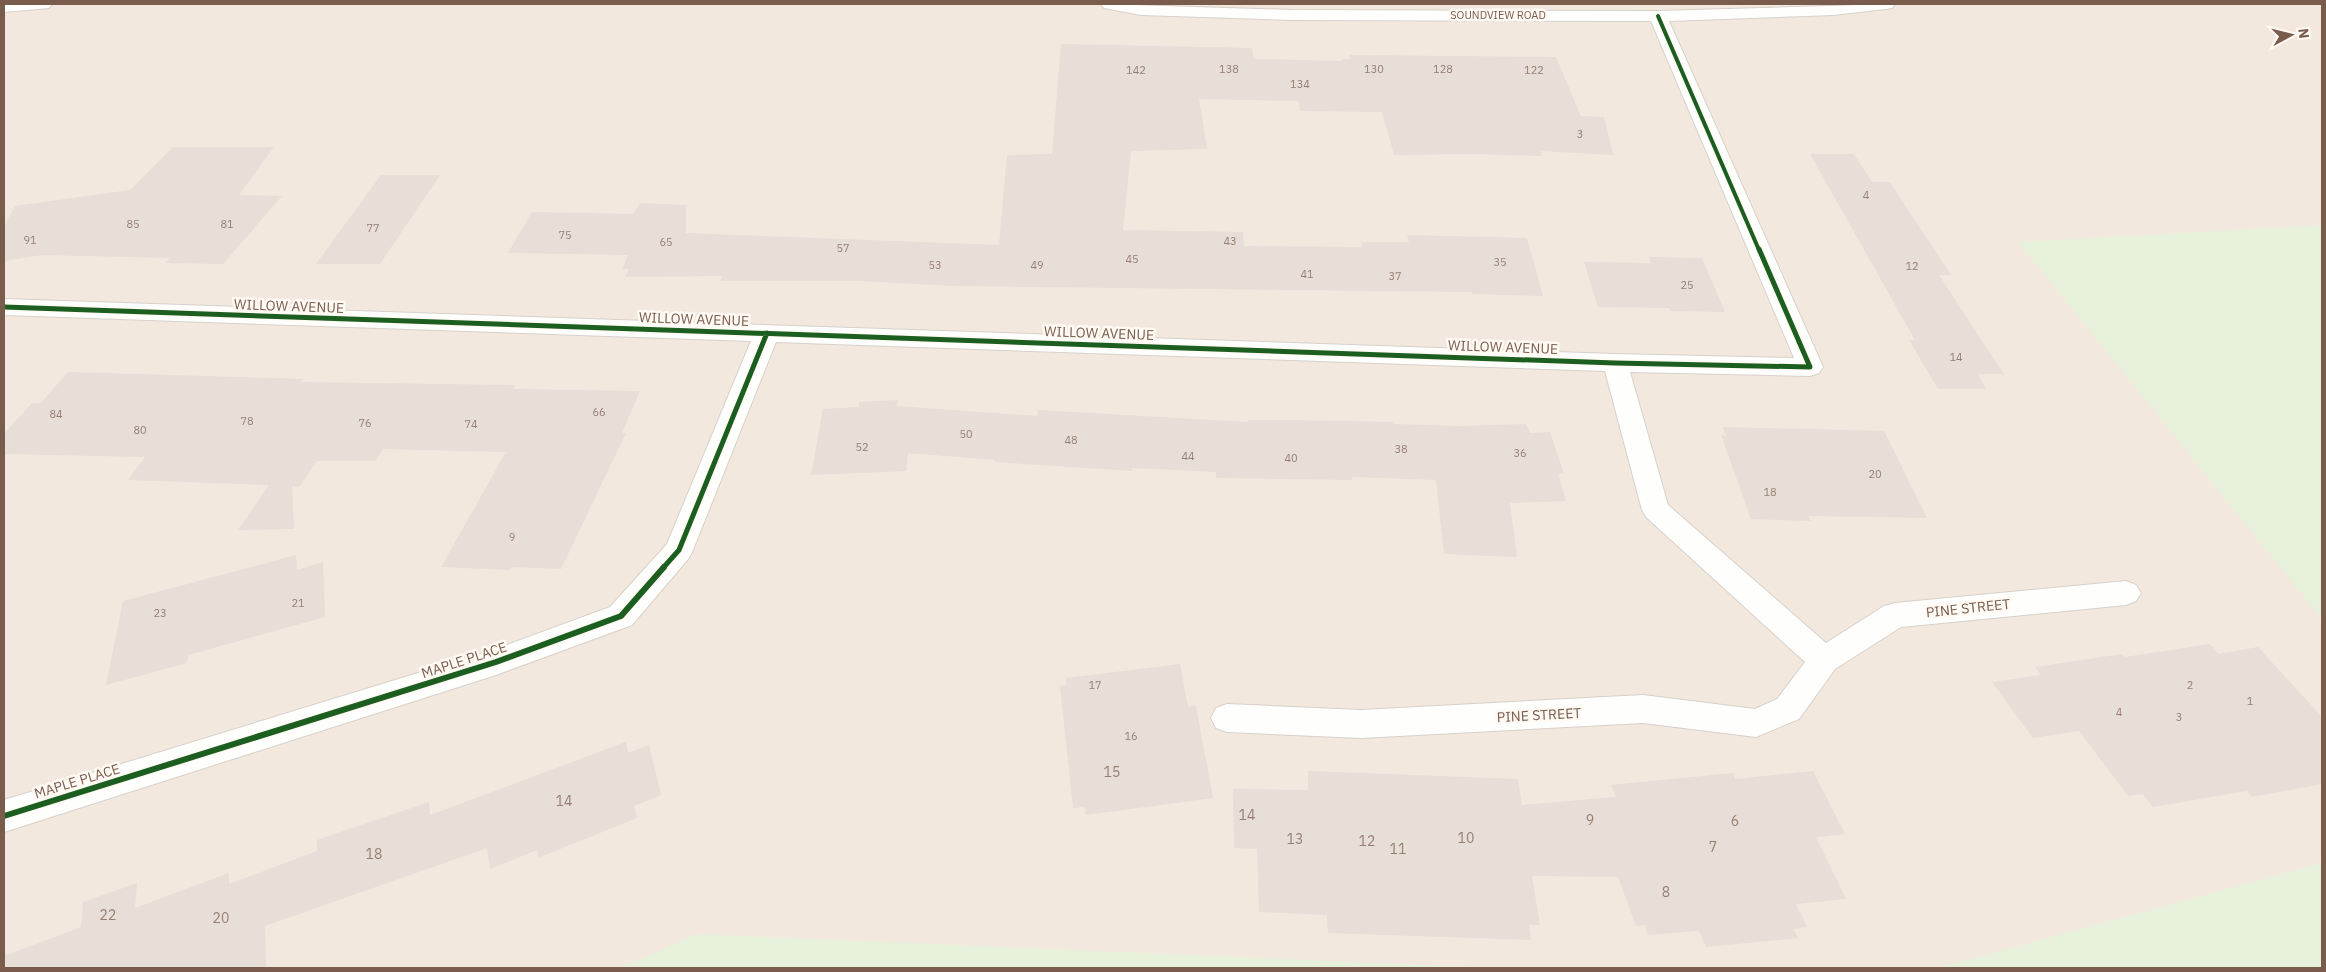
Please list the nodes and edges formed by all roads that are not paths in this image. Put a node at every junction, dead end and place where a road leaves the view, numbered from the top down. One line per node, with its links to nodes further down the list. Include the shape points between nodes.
1 (42, 4): 4 (street)
2 (1110, 4): 5 (street, SOUNDVIEW ROAD, via 1141,10 1291,15)
3 (1886, 4): 5 (street, SOUNDVIEW ROAD, via 1833,10)
4 (4, 7)
5 (1658, 16): 8 (street, WILLOW AVENUE, via 1810,367)
6 (4, 307): 7 (street, WILLOW AVENUE)
7 (767, 333): 8 (street, WILLOW AVENUE); 12 (street, MAPLE PLACE, via 679,550 621,616 496,662)
8 (1615, 362): 10 (street, via 1656,510)
9 (2126, 592): 10 (street, PINE STREET, via 1895,615)
10 (1824, 660): 11 (street, PINE STREET, via 1788,708 1756,723 1643,709 1361,724)
11 (1227, 718)
12 (4, 816)

